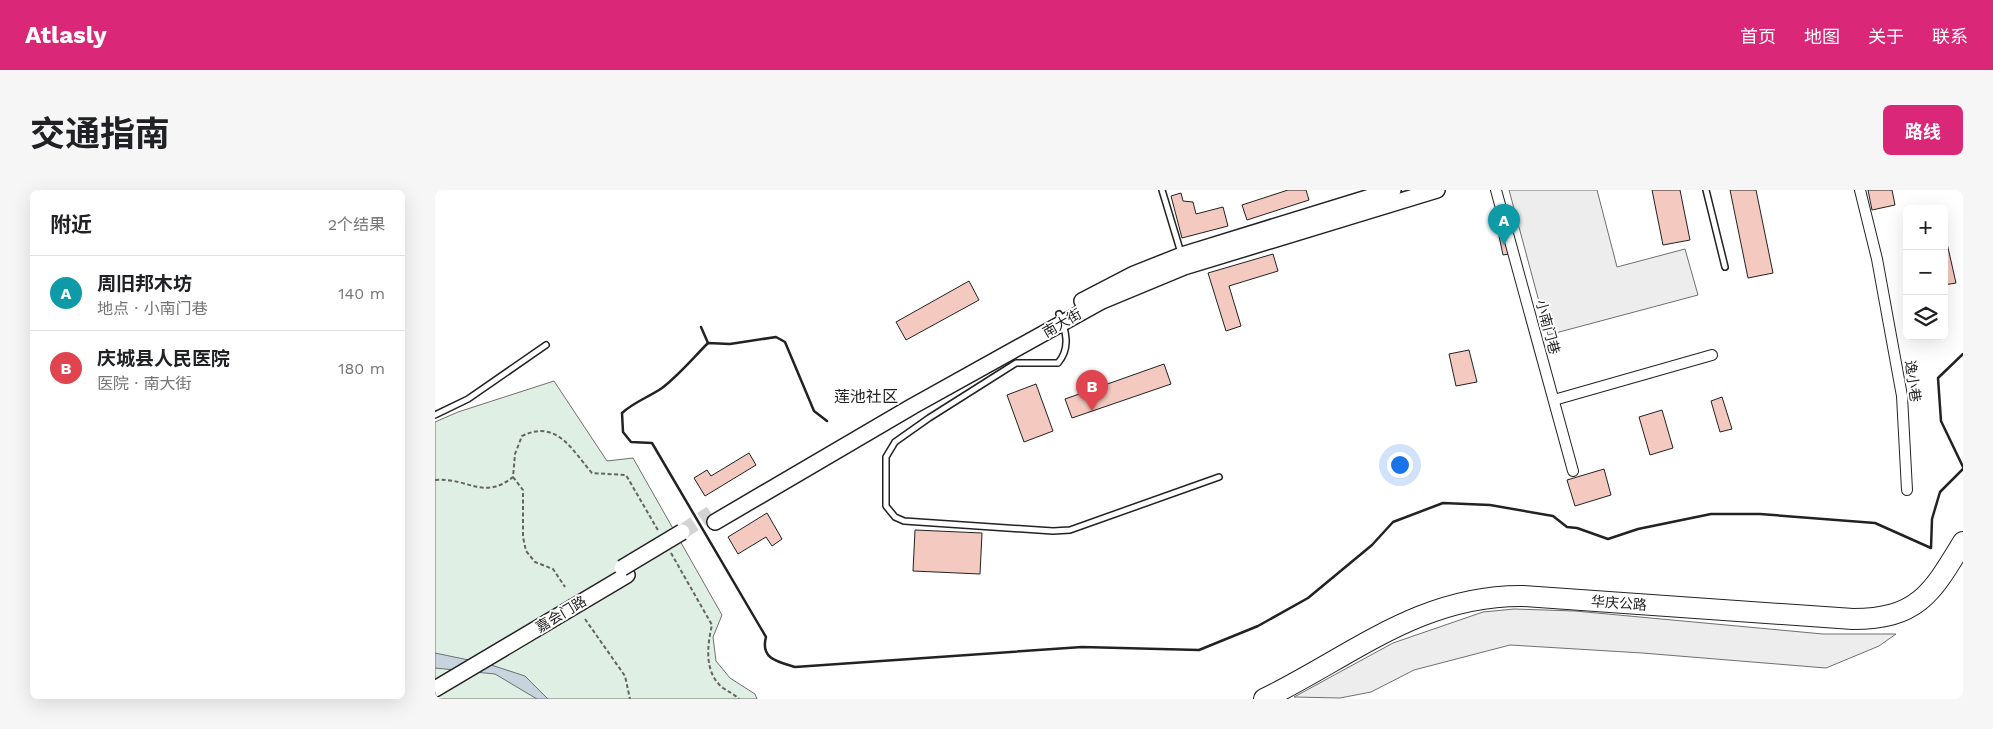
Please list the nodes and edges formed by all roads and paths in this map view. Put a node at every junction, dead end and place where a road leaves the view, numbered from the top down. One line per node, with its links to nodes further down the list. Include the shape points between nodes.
1 (1162, 190): 7 (lane)
2 (1393, 190): 7 (main road, 南大街)
3 (1437, 190): 9 (main road, 南大街, via 1184,267)
4 (1496, 190): 12 (street, 小南门巷)
5 (1707, 190): 8 (lane)
6 (1861, 190): 18 (street, 逸小巷, via 1903,396)
7 (1182, 255): 9 (main road, 南大街, via 1098,291)
8 (1725, 267)
9 (1061, 318): 16 (lane, via 1067,338 1063,357 1057,363 1016,364 895,442 886,457 885,473 886,506 895,517 904,521 1070,530); 19 (main road, 南大街)
10 (546, 345): 13 (lane, via 468,400)
11 (1712, 355): 12 (street)
12 (1554, 400): 14 (street, 小南门巷)
13 (435, 416)
14 (1573, 471)
15 (513, 477): 17 (path, via 495,488); 21 (path, via 522,436 539,430 552,431 561,436 592,473 626,475); 25 (path, via 523,490 526,551 535,562 553,569)
16 (1219, 477)
17 (435, 480)
18 (1907, 490)
19 (713, 518)
20 (684, 535): 27 (main road, 嘉会门路)
21 (664, 540)
22 (1963, 542): 31 (highway, 华庆公路, via 1929,594 1887,616 1853,620 1523,596 1481,598 1399,624)
23 (669, 548): 30 (path, via 712,625 709,648 713,678)
24 (1963, 553): 32 (highway, 华庆公路, via 1933,598 1921,608 1888,622 1853,626 1522,603 1482,605 1448,612 1401,630)
25 (565, 587)
26 (585, 619): 29 (path, via 625,676)
27 (444, 677): 28 (main road, 嘉会门路)
28 (435, 689)
29 (630, 698)
30 (739, 699)
31 (1264, 699)
32 (1278, 699)

